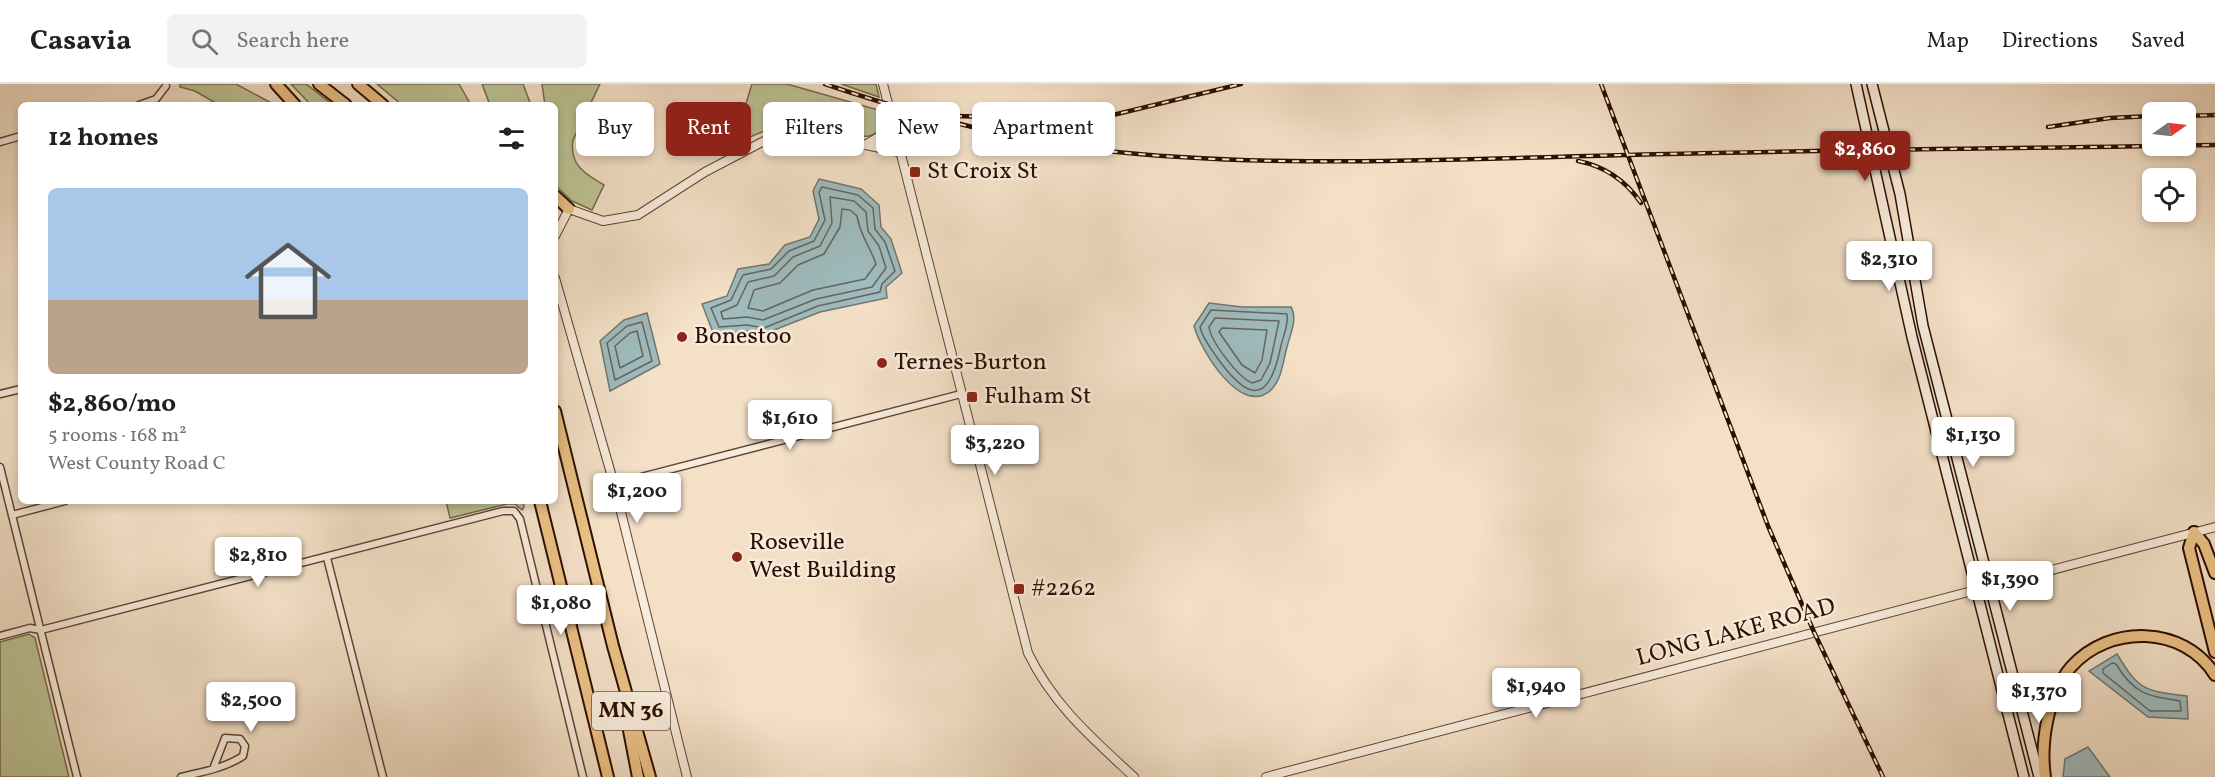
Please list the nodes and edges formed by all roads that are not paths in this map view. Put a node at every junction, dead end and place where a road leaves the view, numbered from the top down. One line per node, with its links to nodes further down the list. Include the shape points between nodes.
1 (276, 84): 9 (highway)
2 (319, 84): 10 (highway)
3 (358, 84): 11 (highway)
4 (884, 84): 12 (street)
5 (1856, 84): 24 (main road)
6 (1872, 84): 23 (main road, via 1900,194)
7 (166, 86): 8 (street)
8 (149, 102)
9 (292, 102)
10 (342, 102)
11 (379, 102)
12 (888, 102)
13 (18, 137): 15 (street)
14 (876, 139): 16 (street)
15 (0, 142)
16 (865, 146): 17 (street); 20 (street, via 791,134 764,141 638,215 603,221)
17 (876, 148)
18 (900, 156): 27 (street)
19 (558, 199): 20 (highway)
20 (569, 208): 21 (street)
21 (558, 230)
22 (558, 288): 30 (street)
23 (1918, 302): 24 (main road); 38 (main road)
24 (1905, 305): 39 (main road)
25 (18, 390): 26 (street)
26 (0, 394)
27 (961, 394): 30 (street); 54 (street, via 1028,653 1059,704)
28 (558, 423): 42 (highway)
29 (0, 467): 33 (street)
30 (614, 484): 53 (street)
31 (54, 504): 33 (street)
32 (541, 504): 50 (highway)
33 (12, 515): 40 (street)
34 (2215, 527): 35 (street, LONG LAKE ROAD)
35 (2194, 532): 37 (highway, via 2204,544); 38 (street, LONG LAKE ROAD); 43 (highway, via 2189,548)
36 (327, 558): 40 (street); 48 (street); 49 (street, via 514,511 520,519)
37 (2215, 573)
38 (1990, 588): 39 (street, LONG LAKE ROAD); 57 (main road)
39 (1975, 591): 55 (street, LONG LAKE ROAD); 56 (main road)
40 (41, 630): 41 (street, via 30,628); 46 (street)
41 (0, 636)
42 (613, 646): 51 (highway); 52 (highway, MN 36)
43 (2215, 652)
44 (2215, 675): 58 (highway, via 2195,653 2160,637 2119,638 2092,650 2071,668 2054,701 2045,739)
45 (213, 769): 45 (street, via 243,756 245,746 240,739 225,738); 47 (street)
46 (77, 777)
47 (181, 777)
48 (383, 777)
49 (583, 777)
50 (608, 777)
51 (638, 777)
52 (650, 777)
53 (687, 777)
54 (1134, 777)
55 (1266, 777)
56 (2024, 777)
57 (2039, 777)
58 (2045, 777)

